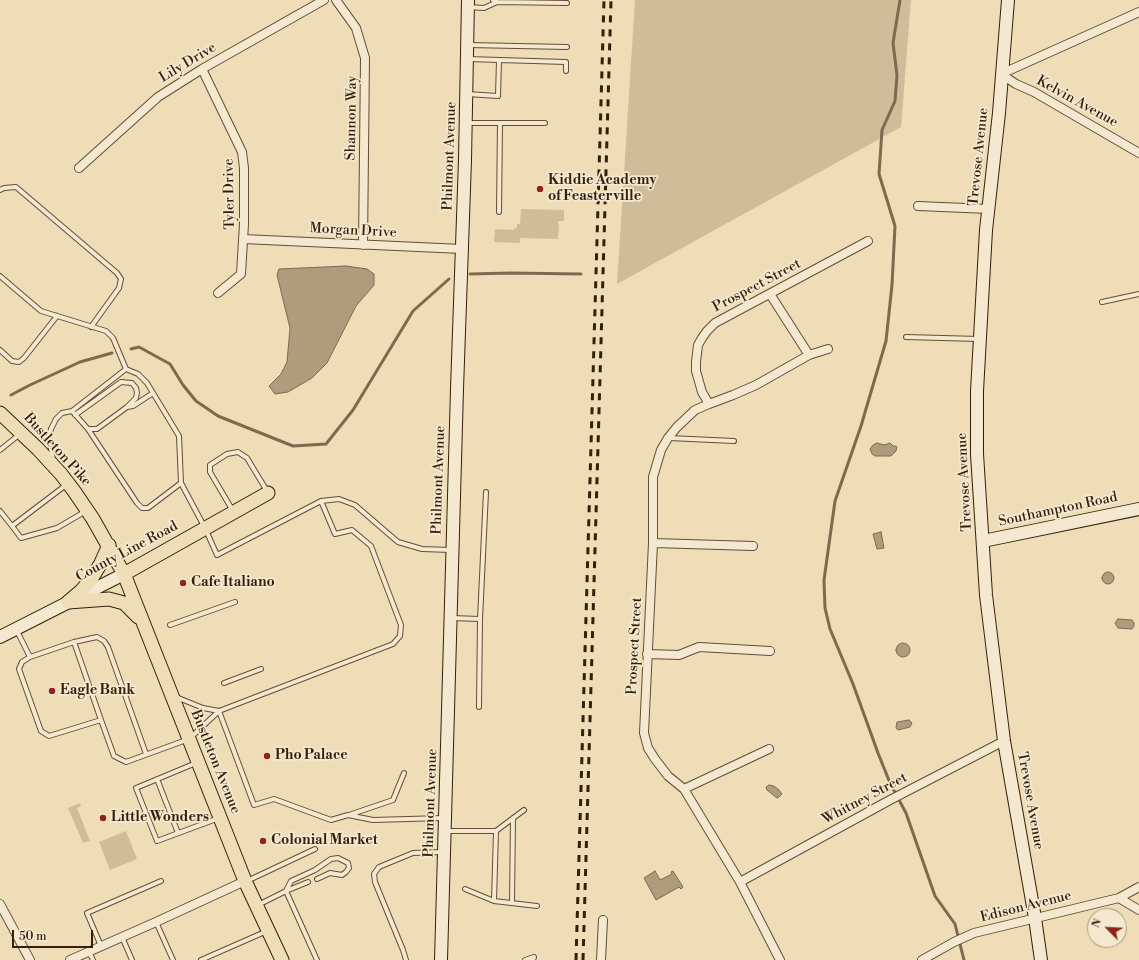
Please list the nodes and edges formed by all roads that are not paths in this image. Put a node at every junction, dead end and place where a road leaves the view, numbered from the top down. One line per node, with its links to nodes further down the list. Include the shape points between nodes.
1 (324, 0): 12 (street, Lily Drive)
2 (336, 0): 27 (street, Shannon Way, via 356,28 365,58)
3 (1008, 0): 14 (street, Trevose Avenue)
4 (495, 1): 5 (lane); 6 (lane, via 484,8)
5 (567, 3)
6 (468, 4): 8 (street, Philmont Avenue)
7 (1139, 12): 14 (street)
8 (467, 46): 9 (lane); 10 (street, Philmont Avenue)
9 (567, 47)
10 (467, 59): 11 (lane); 15 (street, Philmont Avenue)
11 (499, 60): 13 (lane, via 566,62); 15 (lane, via 498,96)
12 (202, 69): 20 (street, Lily Drive, via 158,97); 25 (street, Tyler Drive, via 242,152)
13 (566, 71)
14 (1001, 74): 19 (street, Kelvin Avenue); 23 (street, Trevose Avenue)
15 (466, 94): 16 (street, Philmont Avenue)
16 (466, 123): 17 (lane); 28 (street, Philmont Avenue)
17 (500, 123): 18 (lane); 24 (lane)
18 (545, 123)
19 (1139, 153)
20 (79, 168)
21 (0, 190): 35 (lane, via 16,188 121,279 119,288)
22 (918, 206): 23 (street)
23 (989, 210): 37 (street, Trevose Avenue)
24 (499, 212)
25 (243, 239): 27 (street, Morgan Drive); 30 (street, Tyler Drive, via 241,274)
26 (868, 241): 31 (street, Prospect Street)
27 (363, 245): 28 (street, Morgan Drive)
28 (462, 249): 70 (street, Philmont Avenue)
29 (0, 276): 34 (lane, via 41,311)
30 (218, 293)
31 (770, 294): 40 (street); 43 (street, Prospect Street, via 715,323 702,338 696,353 696,371 702,392)
32 (1139, 294): 33 (lane)
33 (1102, 302)
34 (57, 316): 35 (lane); 39 (lane, via 19,362 12,361)
35 (91, 327): 41 (lane, via 106,332 113,338)
36 (906, 337): 37 (lane)
37 (980, 339): 66 (street, Trevose Avenue, via 977,454)
38 (828, 349): 40 (street, Prospect Street)
39 (0, 350)
40 (810, 355): 43 (street, Prospect Street, via 756,385)
41 (126, 369): 42 (lane, via 138,374); 46 (lane)
42 (153, 393): 44 (lane); 56 (lane, via 179,436)
43 (709, 404): 50 (street, Prospect Street, via 695,410)
44 (127, 407): 46 (lane, via 136,398 136,388 132,383 120,382); 48 (lane)
45 (0, 413): 49 (main road, Bustleton Pike)
46 (74, 413): 47 (lane); 54 (lane, via 62,413 51,429)
47 (88, 429): 48 (lane); 51 (lane)
48 (97, 429): 51 (lane)
49 (21, 432): 53 (lane); 54 (main road, Bustleton Pike)
50 (668, 438): 52 (lane); 67 (street, Prospect Street, via 653,477)
51 (95, 441): 56 (lane, via 142,508 148,508)
52 (734, 441)
53 (0, 450)
54 (54, 466): 55 (main road, Bustleton Pike)
55 (68, 483): 62 (main road, Bustleton Pike); 64 (lane)
56 (181, 483): 65 (lane)
57 (486, 492): 75 (lane)
58 (268, 493): 63 (main road, County Line Road); 63 (lane, via 247,458 238,452 227,454 210,465 210,472)
59 (321, 501): 65 (lane, via 217,555); 70 (lane, via 339,499 355,505 398,542 422,549); 88 (lane, via 335,534 352,530 370,546 401,625 400,636 393,644)
60 (1139, 509): 66 (street, Southampton Road)
61 (0, 511): 64 (lane)
62 (88, 511): 64 (lane, via 57,528 21,538); 68 (main road, Bustleton Pike)
63 (234, 513): 65 (main road, County Line Road)
64 (12, 526)
65 (205, 528): 71 (main road, County Line Road)
66 (983, 541): 91 (street, Trevose Avenue, via 986,595)
67 (653, 544): 69 (street); 82 (street, Prospect Street)
68 (109, 545): 71 (main road, Bustleton Pike); 72 (main road, via 92,578 82,591)
69 (753, 546)
70 (452, 550): 74 (street, Philmont Avenue)
71 (124, 574): 72 (street, County Line Road); 76 (main road, Bustleton Avenue)
72 (68, 602): 76 (main road, via 109,599 124,603); 78 (street, County Line Road)
73 (235, 602): 77 (lane)
74 (451, 618): 75 (lane); 101 (street, Philmont Avenue)
75 (480, 619): 87 (lane)
76 (142, 621): 86 (main road, Bustleton Avenue)
77 (170, 625)
78 (16, 629): 79 (street, County Line Road); 83 (lane)
79 (0, 637)
80 (74, 642): 83 (lane); 89 (lane); 93 (lane, via 97,637 108,647)
81 (770, 651): 82 (street, via 699,647 680,655)
82 (648, 654): 97 (street, Prospect Street, via 644,733 648,748 668,776)
83 (30, 657): 89 (lane, via 22,662 19,669 41,731 49,736)
84 (261, 669): 85 (lane)
85 (224, 682)
86 (171, 696): 88 (lane); 90 (main road, Bustleton Avenue)
87 (479, 707)
88 (219, 711): 90 (lane); 99 (lane, via 254,805 274,799 331,820)
89 (101, 720): 93 (lane, via 114,756 126,762)
90 (189, 739): 93 (lane); 94 (main road, Bustleton Avenue)
91 (1004, 741): 112 (street, Whitney Street, via 904,792); 123 (street, Trevose Avenue)
92 (769, 749): 97 (street)
93 (146, 754)
94 (198, 762): 96 (lane); 100 (main road, Bustleton Avenue)
95 (404, 773): 99 (lane, via 393,800)
96 (157, 779): 105 (lane); 105 (lane, via 136,788 157,841)
97 (684, 789): 112 (street, Prospect Street)
98 (524, 810): 102 (lane)
99 (348, 815): 101 (lane, via 373,820)
100 (220, 818): 105 (lane); 110 (main road, Bustleton Avenue)
101 (446, 818): 103 (street, Philmont Avenue)
102 (513, 818): 104 (lane); 118 (lane)
103 (445, 831): 104 (lane); 107 (street, Philmont Avenue)
104 (496, 831): 117 (lane)
105 (178, 833)
106 (315, 849): 110 (lane)
107 (444, 852): 138 (lane, via 413,853 379,867 374,874 374,882); 139 (street, Philmont Avenue)
108 (317, 879): 115 (lane, via 330,873 342,875 349,868 348,863 338,858 331,859 315,870 290,881)
109 (161, 881): 128 (lane, via 87,913)
110 (245, 881): 120 (main road, Bustleton Avenue); 125 (street)
111 (308, 882): 115 (lane)
112 (740, 882): 143 (street, Prospect Street)
113 (1139, 887): 116 (street, Edison Avenue)
114 (465, 889): 117 (lane)
115 (286, 891): 120 (lane); 137 (lane)
116 (1119, 898): 122 (street); 123 (street, Edison Avenue)
117 (494, 901): 118 (lane)
118 (512, 903): 121 (lane)
119 (0, 904): 130 (street)
120 (256, 906): 126 (main road, Bustleton Avenue)
121 (538, 906)
122 (1139, 910)
123 (1035, 918): 144 (street, Edison Avenue, via 968,936); 145 (street, Trevose Avenue)
124 (603, 920): 142 (street)
125 (156, 922): 127 (street); 134 (lane)
126 (268, 930): 135 (lane); 136 (main road, Bustleton Avenue)
127 (122, 937): 128 (street); 133 (lane)
128 (102, 946): 129 (street)
129 (89, 952): 131 (street); 132 (lane)
130 (30, 960)
131 (70, 960)
132 (93, 960)
133 (132, 960)
134 (173, 960)
135 (201, 960)
136 (282, 960)
137 (317, 960)
138 (406, 960)
139 (441, 960)
140 (525, 960): 141 (lane, via 534,957)
141 (533, 960)
142 (601, 960)
143 (780, 960)
144 (922, 960)
145 (1041, 960)

